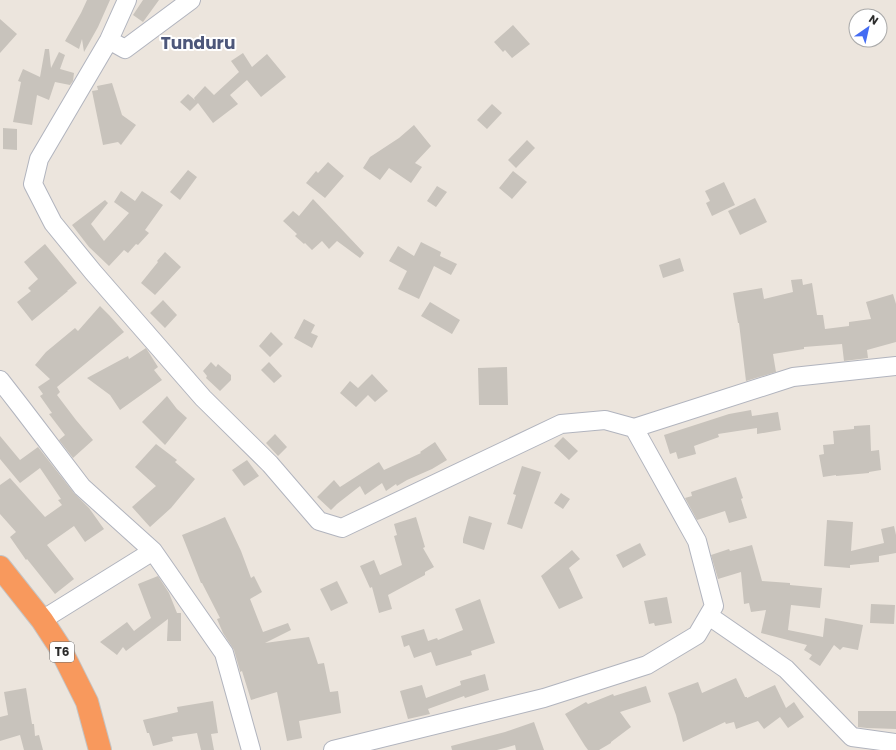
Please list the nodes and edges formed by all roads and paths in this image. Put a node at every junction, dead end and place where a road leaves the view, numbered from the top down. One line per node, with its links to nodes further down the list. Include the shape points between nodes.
1 (127, 0): 3 (street)
2 (191, 0): 3 (street, via 125,49)
3 (109, 40): 6 (street, via 39,159 32,184 53,223 93,272 203,398 270,464 319,521 342,528 561,424 605,420)
4 (896, 366): 6 (street, via 793,378)
5 (0, 380): 7 (street, via 82,487)
6 (634, 428): 9 (street, via 697,541 714,606)
7 (153, 551): 10 (street); 13 (street, via 224,653)
8 (0, 567): 10 (highway, T6)
9 (708, 616): 11 (street, via 786,669 852,737); 14 (street, via 697,635 647,665 544,698)
10 (42, 620): 12 (highway, T6, via 59,646 87,702)
11 (896, 743)
12 (100, 750)
13 (251, 750)
14 (333, 750)

